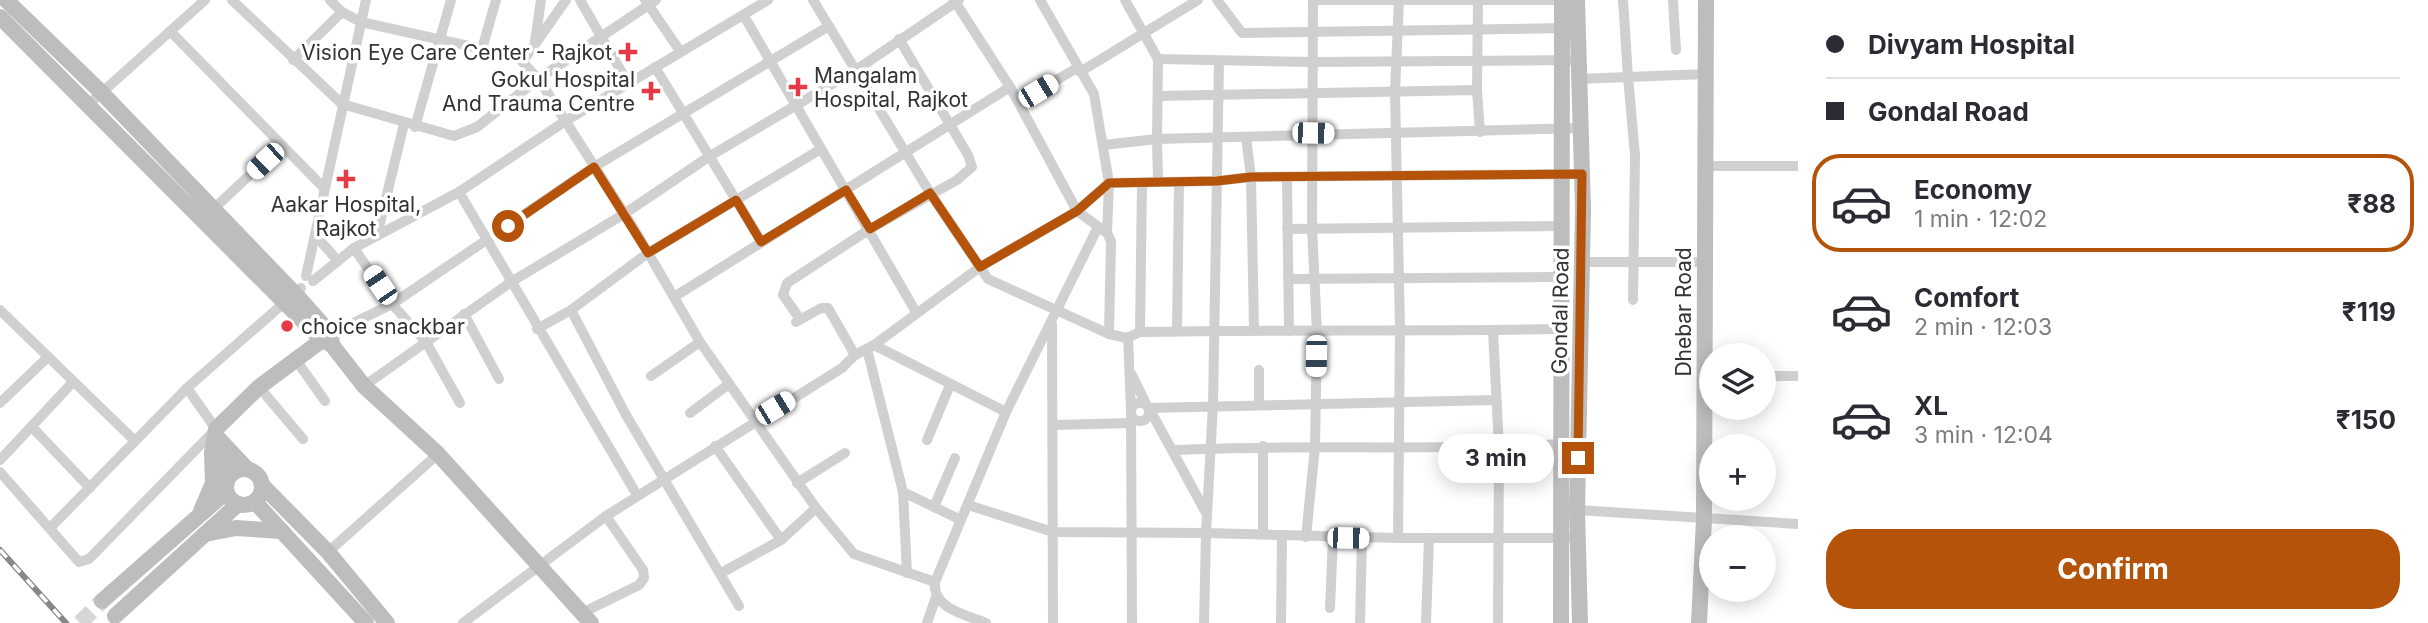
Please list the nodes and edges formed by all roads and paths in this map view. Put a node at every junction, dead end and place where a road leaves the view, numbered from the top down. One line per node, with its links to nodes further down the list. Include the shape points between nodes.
1 (6, 0): 64 (main road)
2 (205, 0): 34 (street)
3 (232, 0): 46 (street)
4 (330, 0): 27 (street)
5 (366, 0): 30 (street)
6 (451, 0): 39 (street)
7 (496, 0): 42 (street)
8 (541, 0): 41 (street)
9 (566, 0): 41 (street)
10 (580, 0): 38 (street)
11 (813, 0): 31 (street)
12 (1040, 0): 56 (street)
13 (1125, 0): 36 (street)
14 (1198, 0): 36 (street)
15 (1217, 0): 37 (street, via 1242,33)
16 (1313, 0): 24 (street); 37 (street)
17 (1478, 0): 18 (street); 24 (street); 33 (street)
18 (1563, 0): 32 (main road, Gondal Road)
19 (1577, 0): 32 (main road, Gondal Road)
20 (1623, 0): 58 (street)
21 (1673, 0): 43 (street)
22 (1706, 0): 57 (main road, Dhebar Road)
23 (956, 1): 40 (street); 62 (street)
24 (1399, 1): 35 (street)
25 (650, 2): 38 (street); 44 (street)
26 (761, 2): 28 (street)
27 (342, 12): 30 (street); 46 (street)
28 (744, 16): 44 (street); 50 (street)
29 (0, 17): 70 (main road)
30 (361, 22): 39 (street); 71 (street)
31 (829, 26): 50 (street); 55 (street)
32 (1569, 28): 33 (street); 48 (main road, Gondal Road)
33 (1478, 29): 35 (street); 47 (street)
34 (170, 31): 64 (street); 85 (street)
35 (1399, 31): 37 (street); 52 (street)
36 (1144, 32): 45 (street); 56 (street)
37 (1315, 34): 53 (street)
38 (602, 36): 59 (street); 61 (street)
39 (441, 38): 42 (street); 75 (street)
40 (899, 39): 55 (street); 76 (street)
41 (535, 43): 49 (street)
42 (482, 49): 49 (street)
43 (1676, 50)
44 (680, 51): 54 (street)
45 (1158, 59): 51 (street); 68 (street)
46 (293, 60): 71 (street)
47 (1476, 60): 48 (street); 52 (street); 63 (street)
48 (1569, 60): 60 (main road, Gondal Road); 78 (main road, Gondal Road)
49 (523, 61): 59 (street)
50 (772, 61): 72 (street); 73 (street)
51 (1219, 61): 53 (street); 67 (street)
52 (1397, 61): 53 (street); 65 (street)
53 (1313, 62): 66 (street)
54 (655, 67): 61 (street); 73 (street)
55 (856, 70): 72 (street); 88 (street)
56 (1078, 70): 69 (street); 86 (street, via 1094,94)
57 (1706, 74): 58 (street); 90 (main road, Dhebar Road)
58 (1628, 78): 60 (street); 126 (street, via 1635,155)
59 (538, 79): 74 (street); 75 (street, via 462,134 446,135)
60 (1578, 79): 77 (main road, Gondal Road)
61 (628, 83): 74 (street)
62 (1010, 87): 69 (street); 76 (street)
63 (1478, 90): 65 (street); 79 (street)
64 (101, 92): 70 (street); 110 (main road)
65 (1395, 92): 66 (street); 81 (street)
66 (1314, 94): 67 (street); 80 (street)
67 (1220, 95): 68 (street); 83 (street)
68 (1158, 96): 84 (street)
69 (1019, 102): 109 (street)
70 (89, 104): 110 (main road)
71 (342, 104): 75 (street); 104 (street)
72 (796, 104): 87 (street); 89 (street)
73 (684, 113): 89 (street); 92 (street)
74 (564, 122): 92 (street); 106 (street)
75 (410, 125): 119 (street)
76 (950, 126): 88 (street); 107 (street, via 972,167)
77 (1581, 128): 78 (street); 93 (main road, Gondal Road)
78 (1562, 130): 79 (street); 94 (main road, Gondal Road)
79 (1480, 132): 81 (street)
80 (1313, 133): 81 (street); 82 (street); 98 (street)
81 (1396, 135): 96 (street)
82 (1245, 137): 83 (street); 95 (street)
83 (1219, 138): 84 (street); 99 (street)
84 (1157, 139): 86 (street); 100 (street)
85 (282, 145): 104 (street); 110 (street)
86 (1103, 145): 102 (street)
87 (821, 149): 105 (street); 108 (street)
88 (907, 153): 105 (street); 107 (street)
89 (710, 156): 108 (street); 111 (street)
90 (1705, 166): 91 (street); 127 (main road, Dhebar Road)
91 (1798, 166)
92 (594, 167): 111 (street); 120 (street)
93 (1582, 174): 94 (street); 125 (main road, Gondal Road)
94 (1561, 176): 96 (street); 113 (main road, Gondal Road)
95 (1251, 177): 97 (street); 99 (street); 145 (street)
96 (1396, 177): 98 (street); 112 (street)
97 (1287, 178): 98 (street); 116 (street)
98 (1313, 178): 114 (street)
99 (1217, 181): 101 (street); 149 (street)
100 (1158, 182): 101 (street); 103 (street)
101 (1179, 182): 148 (street)
102 (1109, 183): 103 (street); 109 (street); 117 (street)
103 (1142, 183): 152 (street)
104 (324, 188): 118 (street)
105 (846, 190): 115 (street); 121 (street)
106 (459, 192): 119 (street); 120 (street)
107 (930, 193): 115 (street); 128 (street)
108 (736, 200): 121 (street); 123 (street)
109 (1077, 211): 117 (street); 128 (street)
110 (208, 214): 135 (main road)
111 (624, 214): 123 (street); 134 (street)
112 (1398, 226): 113 (street); 114 (street); 129 (street)
113 (1560, 226): 130 (main road, Gondal Road)
114 (1312, 228): 116 (street); 133 (street)
115 (870, 229): 141 (street); 161 (street, via 787,283 783,295 797,321 828,308)
116 (1287, 229): 132 (street)
117 (1102, 230): 143 (street); 154 (street, via 1112,252)
118 (314, 235): 124 (street); 131 (street)
119 (377, 235): 122 (street)
120 (487, 240): 134 (street); 138 (street)
121 (761, 242): 136 (street)
122 (354, 248): 124 (street); 138 (street)
123 (648, 253): 136 (street); 140 (street)
124 (338, 261): 131 (street)
125 (1583, 262): 126 (street); 224 (main road, Gondal Road)
126 (1633, 262): 127 (street); 137 (street)
127 (1704, 262): 159 (main road, Dhebar Road)
128 (983, 272): 141 (street); 143 (street)
129 (1399, 276): 130 (street); 133 (street); 146 (street)
130 (1560, 276): 147 (main road, Gondal Road)
131 (309, 279): 135 (street, via 309,289)
132 (1288, 279): 133 (street); 150 (street)
133 (1316, 279): 153 (street)
134 (511, 282): 142 (street); 144 (street)
135 (293, 295): 156 (main road); 175 (street)
136 (674, 297): 158 (street)
137 (1633, 300)
138 (392, 304): 156 (street); 157 (street)
139 (0, 310): 162 (street)
140 (570, 310): 144 (street); 212 (street)
141 (916, 312): 160 (street)
142 (464, 314): 157 (street); 169 (street)
143 (1055, 317): 154 (street); 185 (street); 190 (street)
144 (537, 329): 218 (street)
145 (1254, 329): 149 (street); 150 (street)
146 (1399, 329): 151 (street); 153 (street); 179 (street)
147 (1559, 329): 151 (street); 196 (main road, Gondal Road)
148 (1177, 331): 149 (street); 152 (street)
149 (1214, 331): 183 (street)
150 (1289, 331): 153 (street)
151 (1493, 331): 176 (street)
152 (1140, 332): 155 (street)
153 (1317, 332): 181 (street)
154 (1109, 334): 155 (street)
155 (1129, 337): 164 (street)
156 (328, 339): 163 (main road); 172 (main road)
157 (426, 342): 172 (street); 178 (street)
158 (700, 342): 166 (street); 171 (street)
159 (1707, 343)
160 (870, 347): 161 (street); 173 (street); 217 (street)
161 (855, 355): 189 (street, via 842,368)
162 (48, 357): 170 (street); 180 (street)
163 (296, 360): 174 (main road); 177 (street)
164 (1130, 369): 184 (street); 187 (street)
165 (1259, 370): 182 (street)
166 (651, 376)
167 (1776, 376): 168 (street)
168 (1798, 376)
169 (499, 379)
170 (73, 382): 191 (street); 194 (street)
171 (729, 384): 186 (street); 189 (street)
172 (364, 386): 206 (main road)
173 (950, 386): 185 (street); 195 (street)
174 (259, 387): 192 (main road); 193 (street)
175 (187, 388): 192 (street); 194 (street)
176 (1495, 400): 179 (street); 201 (street)
177 (325, 401)
178 (460, 402)
179 (1398, 402): 181 (street); 199 (street)
180 (0, 403)
181 (1315, 403): 182 (street); 200 (street)
182 (1259, 404): 183 (street)
183 (1213, 405): 184 (street); 202 (street)
184 (1147, 406): 187 (street, via 1137,403); 187 (street, via 1150,414 1143,421); 203 (street)
185 (1006, 412): 221 (street)
186 (690, 413)
187 (1131, 416): 190 (street); 234 (street)
188 (1707, 420): 228 (main road, Dhebar Road)
189 (753, 422): 197 (street); 213 (street)
190 (1055, 425): 233 (street)
191 (32, 427): 208 (street); 215 (street)
192 (216, 433): 204 (main road); 209 (main road); 231 (street, via 89,559 79,562)
193 (303, 439)
194 (134, 440): 215 (street)
195 (927, 440)
196 (1561, 444): 201 (street); 245 (main road, Gondal Road)
197 (715, 446): 212 (street); 247 (street)
198 (1263, 446): 200 (street); 202 (street); 237 (street)
199 (1400, 446): 200 (street); 201 (street); 243 (street)
200 (1315, 447): 239 (street)
201 (1499, 447): 240 (street)
202 (1210, 449): 203 (street); 225 (street)
203 (1174, 450): 225 (street)
204 (212, 453): 211 (main road); 226 (main road, via 213,482)
205 (845, 453): 213 (street)
206 (438, 454): 248 (street); 249 (main road)
207 (955, 457): 222 (street)
208 (0, 460)
209 (247, 469): 211 (main road); 214 (main road, via 258,475)
210 (0, 472): 231 (street)
211 (230, 474): 216 (main road)
212 (663, 478): 218 (street); 250 (street)
213 (797, 483): 223 (street)
214 (263, 486): 219 (main road); 248 (main road)
215 (90, 488): 231 (street)
216 (226, 492): 220 (main road); 226 (main road)
217 (903, 492): 222 (street); 251 (street)
218 (637, 495): 227 (street)
219 (255, 502): 220 (main road); 232 (main road)
220 (238, 505): 236 (main road)
221 (968, 505): 229 (street); 233 (street)
222 (934, 507): 229 (street)
223 (816, 508): 247 (street); 251 (street, via 854,554)
224 (1577, 510): 228 (street); 246 (main road, Gondal Road)
225 (1206, 514): 235 (street)
226 (199, 516): 254 (main road)
227 (606, 516): 249 (street); 258 (street, via 644,578)
228 (1704, 519): 230 (street); 273 (main road, Dhebar Road)
229 (961, 520): 252 (street)
230 (1798, 524)
231 (50, 528)
232 (282, 531): 236 (main road, via 236,528); 259 (main road)
233 (1053, 532): 234 (street); 264 (street)
234 (1131, 532): 235 (street); 265 (street)
235 (1206, 533): 237 (street); 266 (street)
236 (205, 534): 257 (main road)
237 (1263, 534): 238 (street)
238 (1282, 536): 239 (street); 267 (street)
239 (1306, 537): 241 (street)
240 (1496, 537): 244 (street); 245 (street); 270 (street)
241 (1333, 538): 242 (street); 256 (street)
242 (1363, 538): 243 (street); 268 (street)
243 (1398, 538): 244 (street)
244 (1429, 538): 269 (street)
245 (1560, 538): 246 (street); 271 (main road, Gondal Road)
246 (1578, 538): 272 (main road, Gondal Road)
247 (781, 540): 250 (street)
248 (328, 552): 260 (main road)
249 (542, 566): 258 (main road); 261 (street)
250 (721, 573): 255 (street)
251 (907, 573): 252 (street)
252 (936, 582): 253 (street)
253 (936, 597): 262 (street); 263 (street)
254 (102, 601)
255 (739, 606)
256 (1330, 608)
257 (115, 616)
258 (587, 618)
259 (366, 623)
260 (387, 623)
261 (463, 623)
262 (927, 623)
263 (986, 623)
264 (1052, 623)
265 (1132, 623)
266 (1204, 623)
267 (1281, 623)
268 (1360, 623)
269 (1426, 623)
270 (1498, 623)
271 (1561, 623)
272 (1580, 623)
273 (1699, 623)

